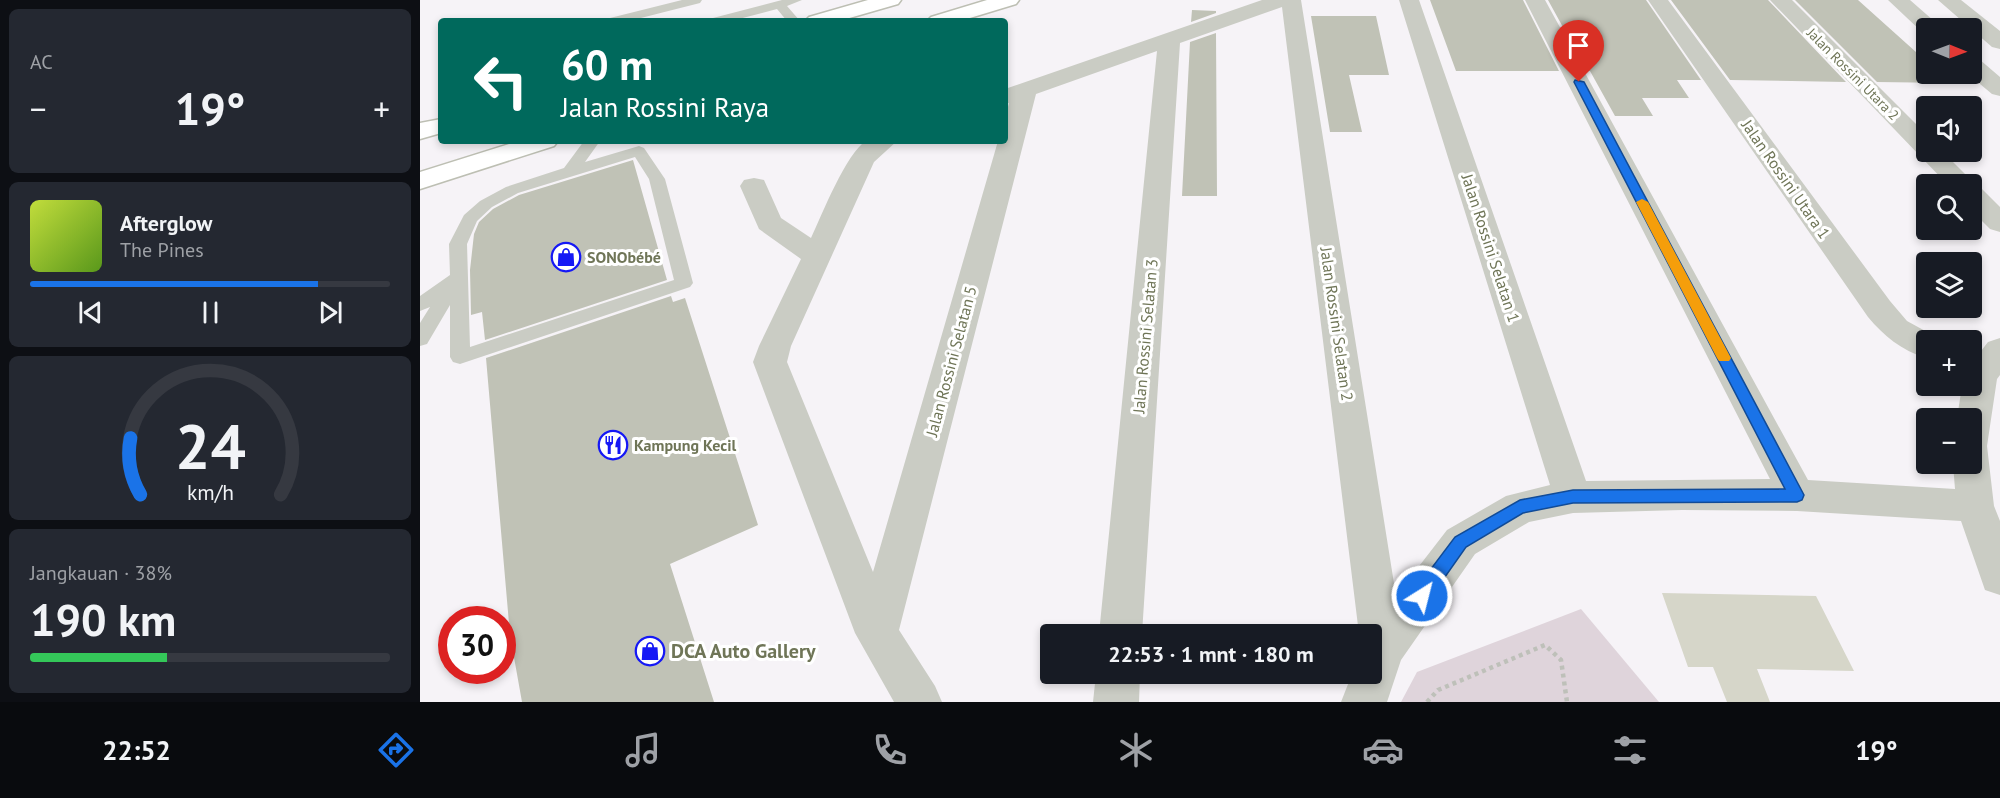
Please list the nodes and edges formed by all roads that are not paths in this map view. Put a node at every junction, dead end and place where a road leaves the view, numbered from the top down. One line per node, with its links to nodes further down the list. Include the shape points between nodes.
1 (696, 0): 14 (lane)
2 (796, 0): 13 (lane)
3 (891, 0): 17 (street)
4 (1008, 0): 18 (street)
5 (1282, 0): 20 (street)
6 (1291, 0): 54 (street, Jalan Rossini Selatan 2)
7 (1409, 0): 49 (street, Jalan Rossini Selatan 1)
8 (1535, 0): 48 (street)
9 (1658, 0): 44 (street, Jalan Rossini Utara 1, via 1878,309 1896,329)
10 (1780, 0): 28 (street, Jalan Rossini Utara 2)
11 (1898, 0): 19 (street)
12 (1948, 0): 21 (street)
13 (779, 4): 15 (lane); 16 (lane)
14 (626, 18)
15 (728, 18)
16 (791, 18)
17 (827, 18)
18 (948, 18)
19 (1919, 18)
20 (1169, 38): 24 (street); 52 (street, Jalan Rossini Selatan 3)
21 (2000, 42)
22 (1982, 73): 23 (street)
23 (2000, 89)
24 (1015, 93): 25 (street, Jalan Rossini Selatan 5)
25 (1008, 120)
26 (438, 127): 27 (street)
27 (420, 131)
28 (1916, 138)
29 (536, 144): 36 (street)
30 (590, 144): 34 (lane)
31 (1002, 144): 53 (street, Jalan Rossini Selatan 5)
32 (878, 145): 40 (street, via 862,160)
33 (1940, 162): 35 (street, Jalan Rossini Utara 2)
34 (570, 171): 41 (lane, via 512,190 486,204 470,219 458,244); 41 (lane, via 639,150 657,179 684,283 460,357)
35 (1952, 174)
36 (420, 181)
37 (754, 186): 40 (street, via 770,223)
38 (1982, 205): 39 (street)
39 (2000, 223)
40 (817, 256): 53 (street, via 770,363)
41 (458, 278): 42 (lane); 43 (lane)
42 (420, 305)
43 (420, 339)
44 (1916, 340)
45 (2000, 350): 46 (street)
46 (1982, 369)
47 (1973, 474): 50 (street)
48 (1797, 495): 49 (street); 50 (street)
49 (1573, 496): 54 (street, via 1520,507 1461,542)
50 (1975, 506): 51 (street)
51 (2000, 578)
52 (1122, 624)
53 (877, 633): 56 (street)
54 (1383, 649): 58 (street)
55 (1117, 684): 57 (street)
56 (920, 702)
57 (1116, 702)
58 (1364, 702)

